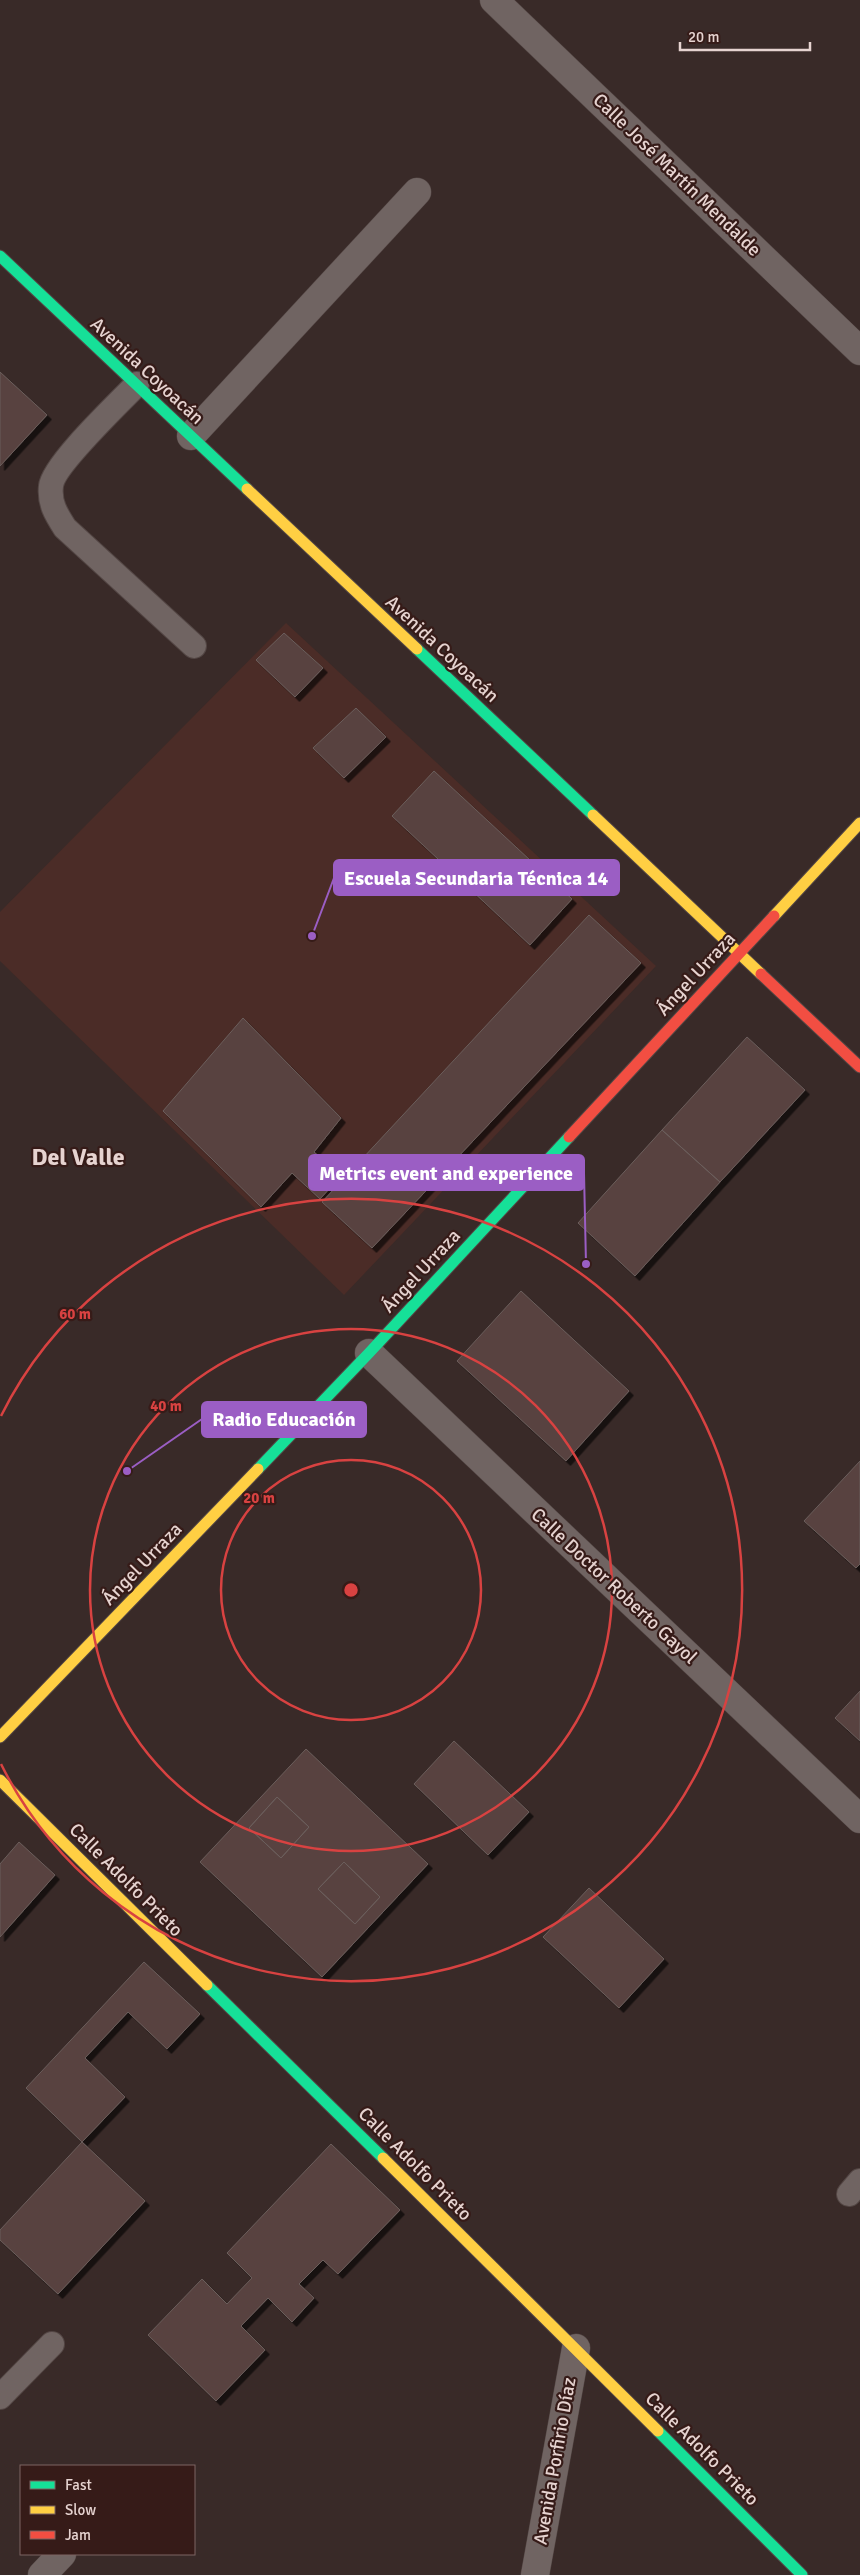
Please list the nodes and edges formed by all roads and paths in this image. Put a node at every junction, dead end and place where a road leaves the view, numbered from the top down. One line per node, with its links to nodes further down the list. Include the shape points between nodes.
1 (494, 0): 4 (street, Calle José Martín Mendalde)
2 (417, 192): 6 (street)
3 (0, 256): 5 (main road, Avenida Coyoacán)
4 (860, 351)
5 (137, 384): 6 (main road, Avenida Coyoacán); 7 (lane, via 63,463 51,484 52,508 64,528)
6 (191, 436): 9 (main road, Avenida Coyoacán)
7 (194, 646)
8 (860, 823): 9 (main road, Ángel Urraza)
9 (739, 954): 10 (main road, Avenida Coyoacán); 11 (main road, Ángel Urraza)
10 (860, 1067)
11 (369, 1353): 12 (main road, Ángel Urraza); 14 (street, Calle Doctor Roberto Gayol)
12 (0, 1737)
13 (0, 1780): 16 (main road, Calle Adolfo Prieto)
14 (860, 1819)
15 (52, 2344): 17 (lane)
16 (576, 2348): 20 (street, Avenida Porfirio Díaz); 21 (main road, Calle Adolfo Prieto)
17 (0, 2397)
18 (61, 2555): 19 (street)
19 (42, 2575)
20 (535, 2575)
21 (802, 2575)

